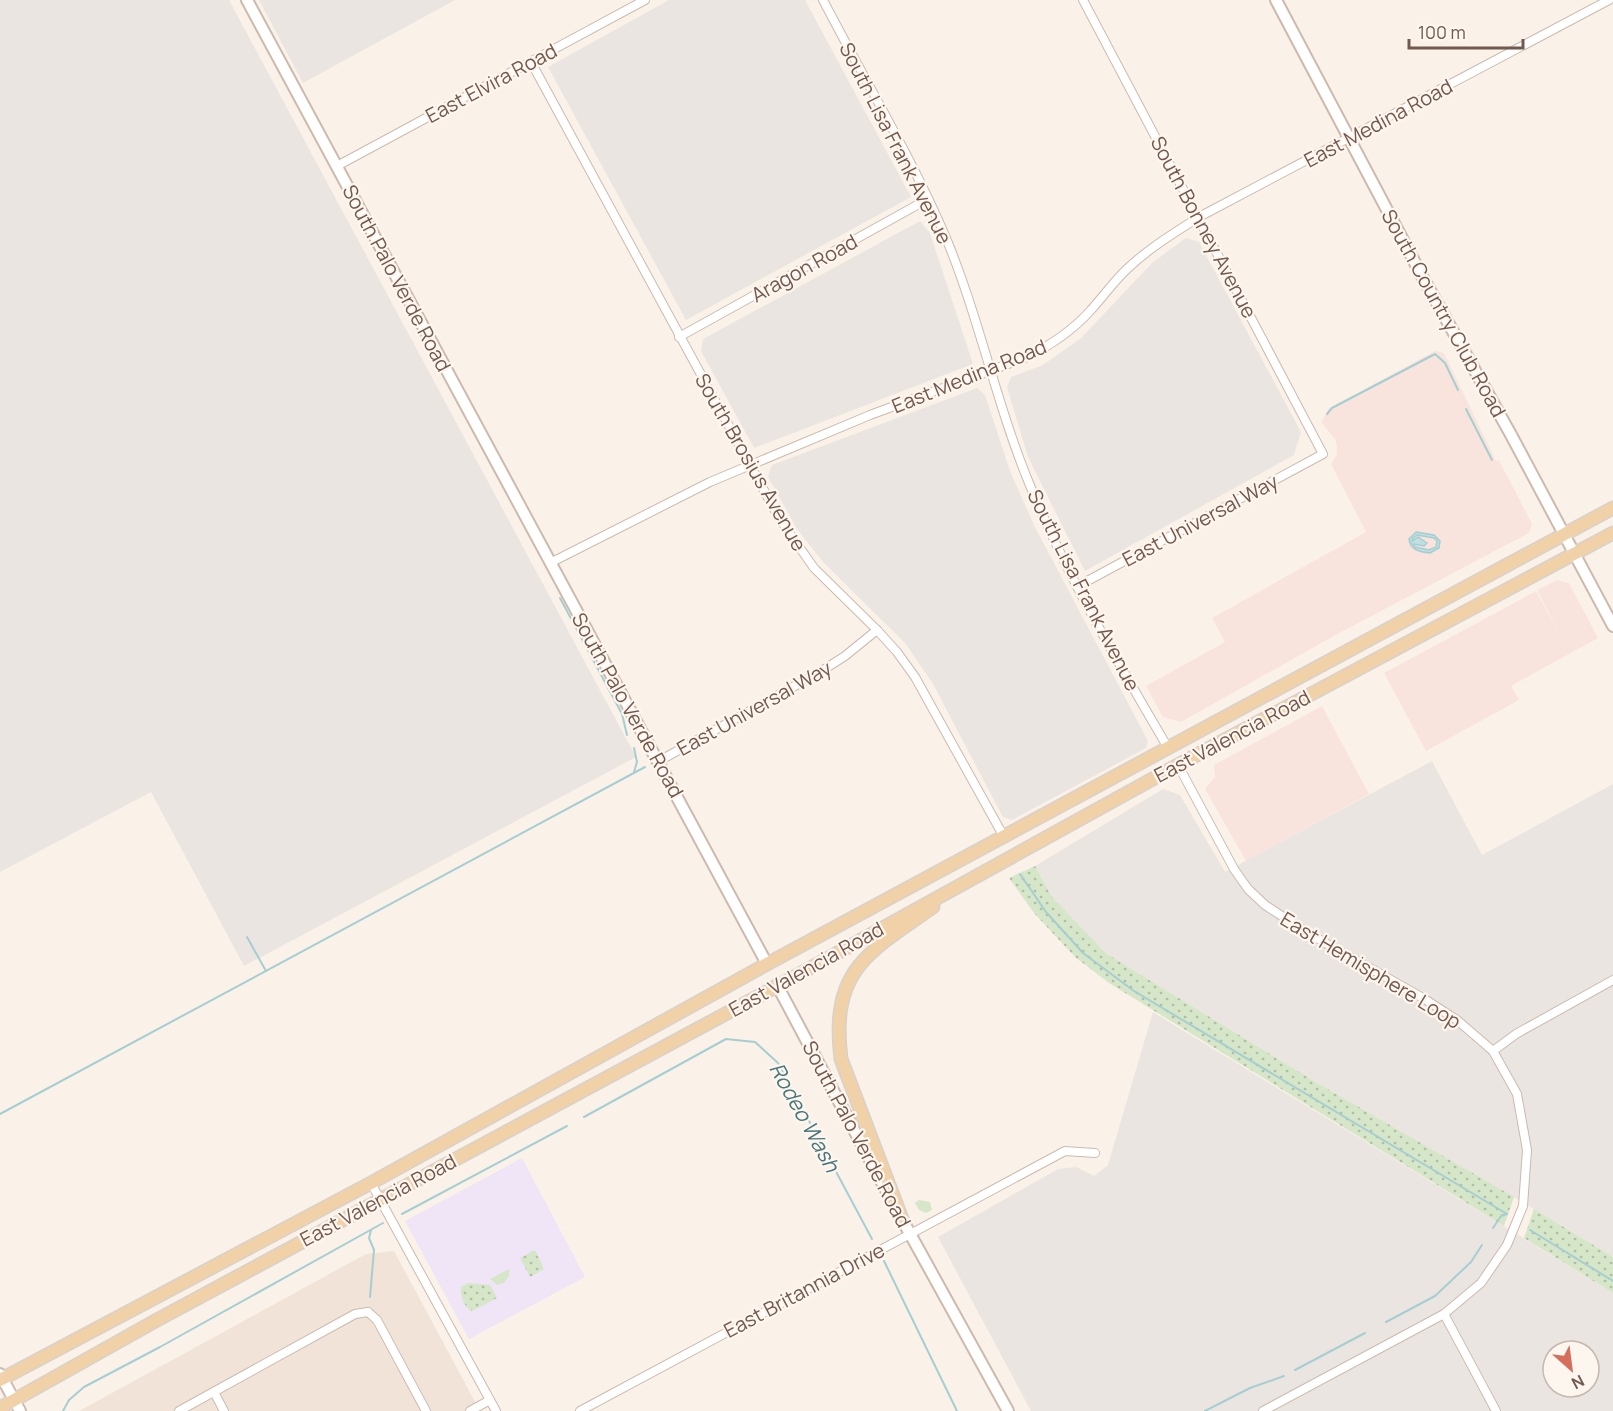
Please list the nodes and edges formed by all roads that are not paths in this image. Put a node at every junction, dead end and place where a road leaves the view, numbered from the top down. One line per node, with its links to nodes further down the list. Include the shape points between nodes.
1 (247, 0): 9 (street, South Palo Verde Road)
2 (645, 0): 7 (street, East Elvira Road)
3 (823, 0): 10 (street, South Lisa Frank Avenue)
4 (1083, 0): 11 (street, South Bonney Avenue)
5 (1276, 0): 8 (street, South Country Club Road)
6 (1609, 0): 8 (street, East Medina Road)
7 (531, 62): 9 (street, East Elvira Road); 12 (street, South Brosius Avenue)
8 (1349, 138): 11 (street, East Medina Road); 18 (street, South Country Club Road)
9 (337, 166): 20 (street, South Palo Verde Road)
10 (928, 199): 12 (street, Aragon Road); 13 (street, South Lisa Frank Avenue, via 962,281)
11 (1199, 218): 13 (street, East Medina Road, via 1155,245 1126,270 1061,338); 14 (street, South Bonney Avenue)
12 (679, 337): 15 (street, South Brosius Avenue)
13 (990, 371): 15 (street, East Medina Road); 21 (street, South Lisa Frank Avenue, via 1028,481)
14 (1323, 454): 21 (street, East Universal Way)
15 (750, 465): 20 (street, East Medina Road); 23 (street, South Brosius Avenue, via 779,518 814,568)
16 (1613, 508): 18 (main road, East Valencia Road)
17 (1613, 533): 19 (main road, East Valencia Road)
18 (1563, 534): 19 (street, South Country Club Road); 24 (main road, East Valencia Road)
19 (1574, 554): 22 (street, South Country Club Road); 26 (main road, East Valencia Road)
20 (550, 563): 25 (street, South Palo Verde Road)
21 (1078, 586): 24 (street, South Lisa Frank Avenue)
22 (1613, 626)
23 (877, 630): 25 (street, East Universal Way, via 845,657); 27 (street, South Brosius Avenue, via 915,676)
24 (1168, 747): 26 (main road); 27 (main road, East Valencia Road)
25 (659, 761): 29 (street, South Palo Verde Road)
26 (1178, 765): 28 (main road, East Valencia Road); 32 (street, East Hemisphere Loop, via 1234,869 1265,905 1423,998)
27 (1004, 837): 29 (main road, East Valencia Road)
28 (982, 873): 31 (main road, East Valencia Road); 36 (main road, via 868,955 846,987 839,1012 841,1059)
29 (767, 964): 31 (main road, South Palo Verde Road); 34 (main road, East Valencia Road)
30 (1613, 980): 32 (street)
31 (777, 985): 35 (main road, East Valencia Road); 36 (street, South Palo Verde Road)
32 (1493, 1051): 38 (street, East Hemisphere Loop, via 1517,1094 1527,1150 1523,1206 1507,1245 1481,1283)
33 (1095, 1153): 37 (street, East Britannia Drive, via 1065,1151)
34 (371, 1183): 35 (street); 39 (main road, East Valencia Road)
35 (381, 1199): 41 (street); 42 (main road, East Valencia Road, via 137,1331)
36 (902, 1220): 37 (street, South Palo Verde Road)
37 (909, 1233): 49 (street, East Britannia Drive); 50 (street, South Palo Verde Road)
38 (1444, 1314): 51 (street, East Hemisphere Loop); 52 (street)
39 (1, 1377): 42 (street)
40 (214, 1392): 44 (street); 45 (street); 46 (street, via 368,1309)
41 (490, 1400): 47 (street); 48 (street)
42 (17, 1406): 43 (main road, East Valencia Road)
43 (0, 1409)
44 (178, 1411)
45 (224, 1411)
46 (426, 1411)
47 (470, 1411)
48 (496, 1411)
49 (580, 1411)
50 (1008, 1411)
51 (1263, 1411)
52 (1496, 1411)

